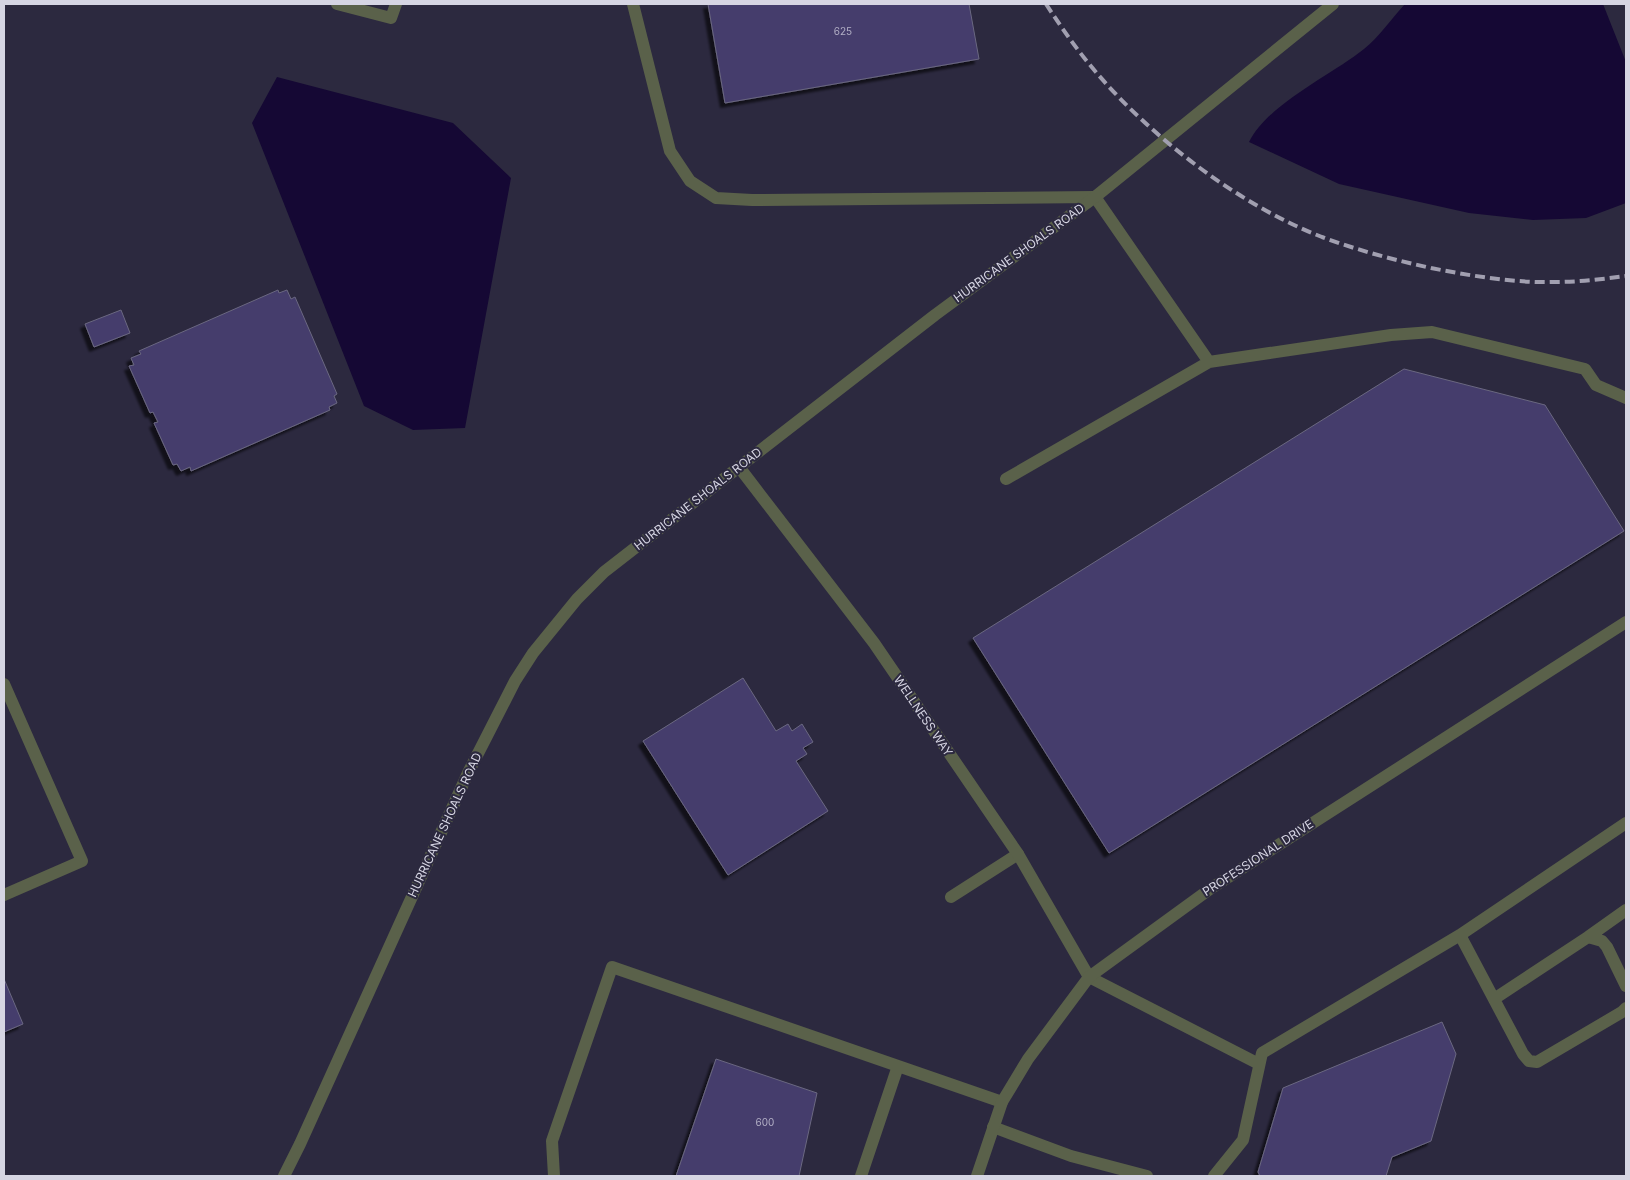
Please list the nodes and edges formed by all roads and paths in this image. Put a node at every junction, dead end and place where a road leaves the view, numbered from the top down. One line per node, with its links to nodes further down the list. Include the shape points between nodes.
1 (337, 4): 2 (street, via 391,18)
2 (396, 4)
3 (633, 4): 5 (street, via 670,151 690,181 716,198)
4 (1333, 4): 5 (street, HURRICANE SHOALS ROAD)
5 (1095, 197): 6 (street); 8 (street, HURRICANE SHOALS ROAD)
6 (1210, 362): 7 (street, via 1391,335 1432,332 1585,369 1596,385); 9 (street)
7 (1626, 398)
8 (739, 467): 13 (street, WELLNESS WAY, via 874,642); 27 (street, HURRICANE SHOALS ROAD, via 604,572 577,598 533,652 468,773)
9 (1006, 479)
10 (1626, 622): 19 (street, PROFESSIONAL DRIVE, via 1210,888)
11 (4, 684): 14 (street, via 82,861)
12 (1626, 823): 17 (street)
13 (1018, 854): 15 (street); 19 (street, WELLNESS WAY)
14 (4, 895)
15 (951, 897)
16 (1626, 910): 18 (street)
17 (1460, 935): 21 (street); 23 (street, via 1262,1053)
18 (1588, 937): 20 (street, via 1602,941 1607,947); 21 (street)
19 (1089, 977): 23 (street); 25 (street, PROFESSIONAL DRIVE, via 1028,1059)
20 (1626, 986)
21 (1494, 999): 22 (street, via 1523,1054 1529,1061 1537,1062)
22 (1626, 1008)
23 (1259, 1064): 32 (street, via 1243,1140)
24 (898, 1066): 25 (street); 28 (street, via 612,967 552,1142); 29 (street)
25 (1002, 1102): 26 (street, PROFESSIONAL DRIVE)
26 (993, 1127): 30 (street, PROFESSIONAL DRIVE); 31 (street, via 1072,1156)
27 (284, 1176)
28 (554, 1176)
29 (861, 1176)
30 (977, 1176)
31 (1147, 1176)
32 (1214, 1176)

